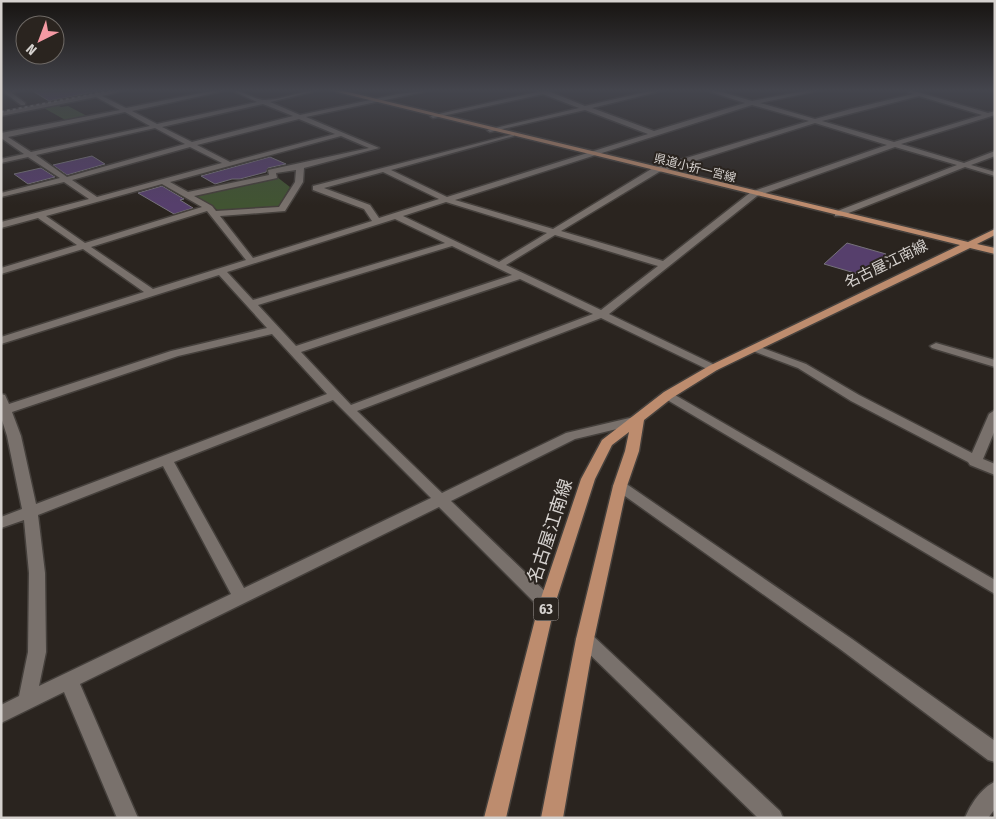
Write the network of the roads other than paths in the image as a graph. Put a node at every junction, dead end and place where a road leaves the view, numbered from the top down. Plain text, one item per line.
1 (39, 128) edge
2 (145, 128) edge
3 (160, 128) edge
4 (255, 128) edge
5 (327, 128) edge
6 (483, 128) edge
7 (498, 128) edge
8 (639, 128) edge
9 (672, 128) edge
10 (795, 128) edge
11 (837, 128) edge
12 (949, 128) edge
13 (490, 130) junction
14 (341, 134) junction
15 (654, 134) junction
16 (512, 135) junction
17 (2, 136) edge
18 (191, 144) junction
19 (894, 145) junction
20 (25, 153) junction
21 (270, 153) junction
22 (995, 153) edge
23 (590, 154) junction
24 (1, 156) edge
25 (1, 161) edge
26 (229, 164) junction
27 (963, 165) junction
28 (300, 167) junction
29 (385, 170) junction
30 (656, 170) junction
31 (995, 174) edge
32 (65, 179) junction
33 (164, 182) junction
34 (299, 182) junction
35 (316, 188) junction
36 (754, 194) junction
37 (1, 195) edge
38 (187, 195) junction
39 (96, 200) junction
40 (447, 200) junction
41 (211, 211) junction
42 (838, 214) junction
43 (39, 215) junction
44 (396, 216) junction
45 (377, 222) junction
46 (1, 225) edge
47 (554, 232) junction
48 (995, 232) edge
49 (454, 243) junction
50 (969, 245) junction
51 (84, 246) junction
52 (995, 251) edge
53 (250, 261) junction
54 (500, 265) junction
55 (665, 265) junction
56 (1, 271) edge
57 (220, 271) junction
58 (522, 275) junction
59 (152, 293) junction
60 (251, 304) junction
61 (603, 314) junction
62 (275, 330) junction
63 (1, 341) edge
64 (936, 346) dead end
65 (756, 348) junction
66 (295, 350) junction
67 (995, 364) edge
68 (713, 368) junction
69 (336, 395) junction
70 (668, 395) junction
71 (3, 406) edge
72 (349, 410) junction
73 (995, 414) edge
74 (638, 420) junction
75 (166, 460) junction
76 (975, 462) junction
77 (995, 470) edge
78 (620, 486) junction
79 (441, 500) junction
80 (30, 512) junction
81 (1, 523) edge
82 (995, 588) edge
83 (241, 598) junction
84 (547, 604) junction
85 (585, 639) junction
86 (69, 681) junction
87 (27, 702) junction
88 (1, 714) edge
89 (995, 753) edge
90 (995, 792) edge
91 (128, 818) edge
92 (495, 818) edge
93 (552, 818) edge
94 (773, 818) edge
95 (975, 818) edge

1 - 17 street
2 - 20 street
3 - 18 street
4 - 18 street
5 - 14 street
6 - 13 main road, 県道小折一宮線
7 - 13 street
8 - 15 street
9 - 15 street
10 - 30 street
11 - 19 street
12 - 19 street
13 - 16 main road, 県道小折一宮線
14 - 21 street
14 - 28 street
15 - 23 street
16 - 23 main road, 県道小折一宮線
16 - 29 street
17 - 20 street
18 - 26 street
18 - 32 street
19 - 27 street
19 - 36 street
20 - 24 street
20 - 25 street
20 - 32 street
21 - 26 street
21 - 28 street
22 - 27 street
23 - 30 main road, 県道小折一宮線
23 - 40 street
26 - 33 street
27 - 31 street
27 - 42 street
28 - 34 street
28 - 38 street
29 - 35 street
29 - 40 street
30 - 36 main road, 県道小折一宮線
30 - 47 street
32 - 37 street
32 - 39 street
33 - 38 street
33 - 39 street
34 - 35 street
34 - 41 street
35 - 45 street
36 - 42 main road, 県道小折一宮線
36 - 55 street
38 - 41 street
39 - 43 street
40 - 44 street
40 - 47 street
41 - 51 street
41 - 53 street
42 - 50 main road, 県道小折一宮線
43 - 46 street
43 - 51 street
44 - 45 street
44 - 49 street
45 - 53 street
47 - 54 street
47 - 55 street
48 - 50 main road, 名古屋江南線 / 63
49 - 54 street
49 - 60 street
50 - 52 main road, 県道小折一宮線
50 - 65 main road, 名古屋江南線 / 63
51 - 56 street
51 - 59 street
53 - 57 street
54 - 58 street
55 - 61 street
57 - 59 street
57 - 60 street
58 - 61 street
58 - 66 street
59 - 63 street
60 - 62 street
61 - 68 street
61 - 72 street
62 - 66 street
62 - 71 street
64 - 67 street
65 - 68 main road, 名古屋江南線 / 63
65 - 76 street
66 - 69 street
68 - 70 main road, 名古屋江南線 / 63
69 - 72 street
69 - 75 street
70 - 74 main road, 名古屋江南線 / 63
70 - 82 street
71 - 80 street
72 - 79 street
73 - 76 street
74 - 78 main road
74 - 79 street
74 - 84 main road, 名古屋江南線 / 63
75 - 80 street
75 - 83 street
76 - 77 street
78 - 85 main road
78 - 89 street
79 - 83 street
79 - 84 street
80 - 81 street
80 - 87 street
83 - 86 street
84 - 92 main road, 名古屋江南線 / 63
85 - 93 main road
85 - 94 street
86 - 87 street
86 - 91 street
87 - 88 street
90 - 95 street

